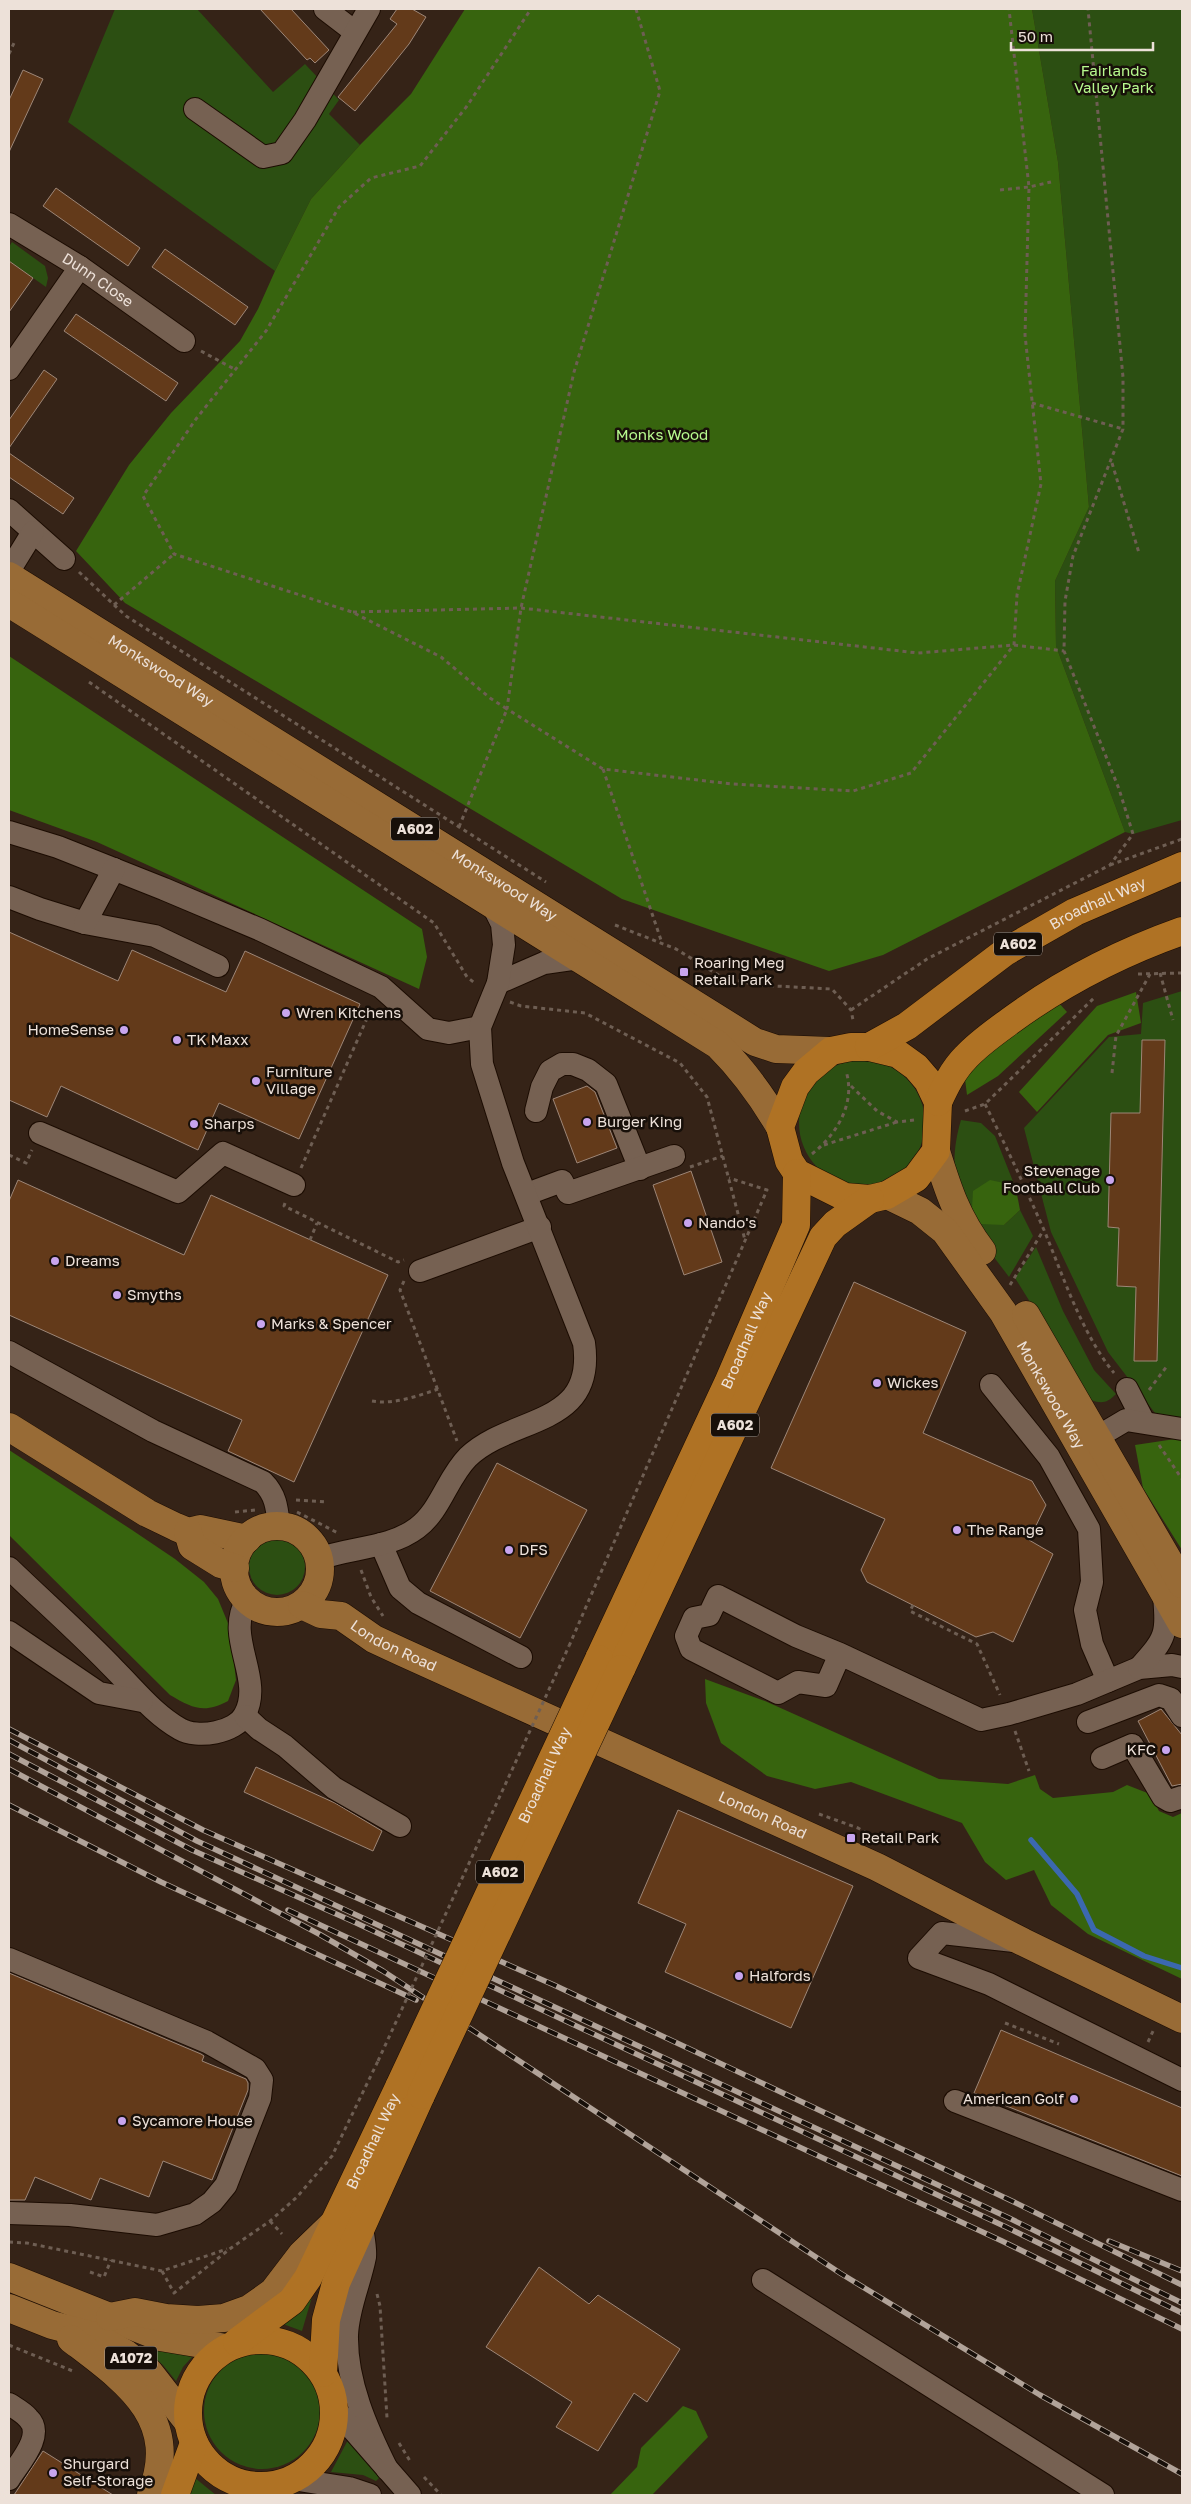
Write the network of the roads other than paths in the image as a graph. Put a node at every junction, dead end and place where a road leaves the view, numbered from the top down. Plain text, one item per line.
1 (325, 9) edge
2 (369, 9) edge
3 (355, 32) junction
4 (195, 108) dead end
5 (11, 230) edge
6 (80, 267) junction
7 (184, 341) road end
8 (9, 369) edge
9 (9, 510) edge
10 (33, 532) junction
11 (64, 558) road end
12 (9, 571) edge
13 (9, 576) edge
14 (9, 603) edge
15 (9, 833) edge
16 (1182, 866) edge
17 (114, 869) junction
18 (9, 896) edge
19 (492, 904) junction
20 (85, 922) junction
21 (1182, 932) edge
22 (579, 958) junction
23 (218, 966) dead end
24 (495, 989) junction
25 (480, 1027) junction
26 (869, 1047) junction
27 (838, 1058) junction
28 (536, 1110) dead end
29 (930, 1111) junction
30 (780, 1127) junction
31 (40, 1133) road end
32 (936, 1152) junction
33 (674, 1156) dead end
34 (804, 1164) junction
35 (640, 1169) junction
36 (294, 1184) road end
37 (527, 1194) junction
38 (879, 1197) junction
39 (540, 1228) junction
40 (407, 1271) road end
41 (9, 1352) edge
42 (991, 1385) dead end
43 (9, 1427) edge
44 (1182, 1429) edge
45 (1098, 1436) junction
46 (279, 1526) junction
47 (188, 1532) junction
48 (247, 1539) junction
49 (381, 1544) junction
50 (320, 1566) junction
51 (9, 1568) edge
52 (235, 1568) junction
53 (1173, 1588) edge
54 (247, 1600) junction
55 (302, 1605) junction
56 (340, 1616) junction
57 (1182, 1624) edge
58 (9, 1632) edge
59 (840, 1654) junction
60 (521, 1658) dead end
61 (610, 1664) junction
62 (1182, 1667) edge
63 (1139, 1668) junction
64 (1108, 1681) junction
65 (142, 1701) junction
66 (245, 1716) junction
67 (1182, 1716) edge
68 (1088, 1722) dead end
69 (1102, 1758) dead end
70 (1182, 1797) edge
71 (400, 1826) dead end
72 (1023, 1942) junction
73 (9, 1959) edge
74 (1182, 2020) edge
75 (1182, 2080) edge
76 (955, 2102) dead end
77 (1182, 2190) edge
78 (9, 2213) edge
79 (350, 2224) junction
80 (9, 2277) edge
81 (763, 2280) dead end
82 (9, 2308) edge
83 (110, 2317) junction
84 (52, 2325) junction
85 (230, 2346) junction
86 (323, 2373) junction
87 (9, 2404) edge
88 (335, 2409) junction
89 (191, 2433) junction
90 (387, 2469) junction
91 (9, 2480) edge
92 (283, 2482) junction
93 (151, 2495) edge
94 (175, 2495) edge
95 (239, 2495) edge
96 (370, 2495) edge
97 (410, 2495) edge
98 (1103, 2495) edge

1 - 3 street
2 - 3 street
3 - 4 street
5 - 6 street, Dunn Close
6 - 7 street, Dunn Close
6 - 8 street
9 - 10 street
10 - 11 street
10 - 12 street
13 - 27 main road, Monkswood Way / A602
14 - 19 main road, Monkswood Way / A602
15 - 17 street
16 - 26 highway, Broadhall Way / A602
17 - 20 street
17 - 25 street
18 - 20 street
19 - 22 main road, Monkswood Way / A602
19 - 24 street
20 - 23 street
21 - 29 highway
22 - 24 street
22 - 30 main road, Monkswood Way / A602
24 - 25 street
25 - 37 street
26 - 27 highway
26 - 29 highway
27 - 30 highway
28 - 35 street
29 - 32 highway
30 - 34 highway
31 - 36 street
32 - 38 highway, Broadhall Way
32 - 45 main road, Monkswood Way
33 - 35 street
34 - 38 highway
34 - 61 highway, Broadhall Way / A602
35 - 37 street
37 - 39 street
38 - 53 main road, Monkswood Way
38 - 61 highway, Broadhall Way / A602
39 - 40 street
39 - 49 street
41 - 46 street
42 - 64 street
43 - 47 main road
44 - 45 street
45 - 53 main road, Monkswood Way
46 - 48 main road
46 - 50 main road
47 - 48 main road
47 - 52 main road
48 - 52 main road
49 - 50 street
49 - 60 street
50 - 55 main road
50 - 56 main road, London Road
51 - 65 street
52 - 54 main road
53 - 57 main road, Monkswood Way
53 - 63 street
54 - 55 main road
54 - 66 street
55 - 56 main road, London Road
56 - 72 main road, London Road
58 - 65 street
59 - 59 street
59 - 64 street
61 - 79 highway, Broadhall Way / A602, bridge
62 - 63 street
63 - 64 street
65 - 66 street
66 - 71 street
67 - 68 street
69 - 70 street
72 - 74 main road, London Road
72 - 75 street
73 - 78 street
76 - 77 street
79 - 83 main road
79 - 85 highway, Broadhall Way / A602
79 - 86 highway, Broadhall Way / A602
79 - 90 street
80 - 83 main road, A1072
81 - 98 street
82 - 84 main road, A1072
83 - 85 main road, A1072
84 - 89 main road, A1072
84 - 93 main road
85 - 86 highway
85 - 89 highway
86 - 88 highway
87 - 91 street
88 - 90 street
88 - 92 highway
89 - 92 highway
89 - 94 highway
90 - 97 street
92 - 95 highway
92 - 96 street

